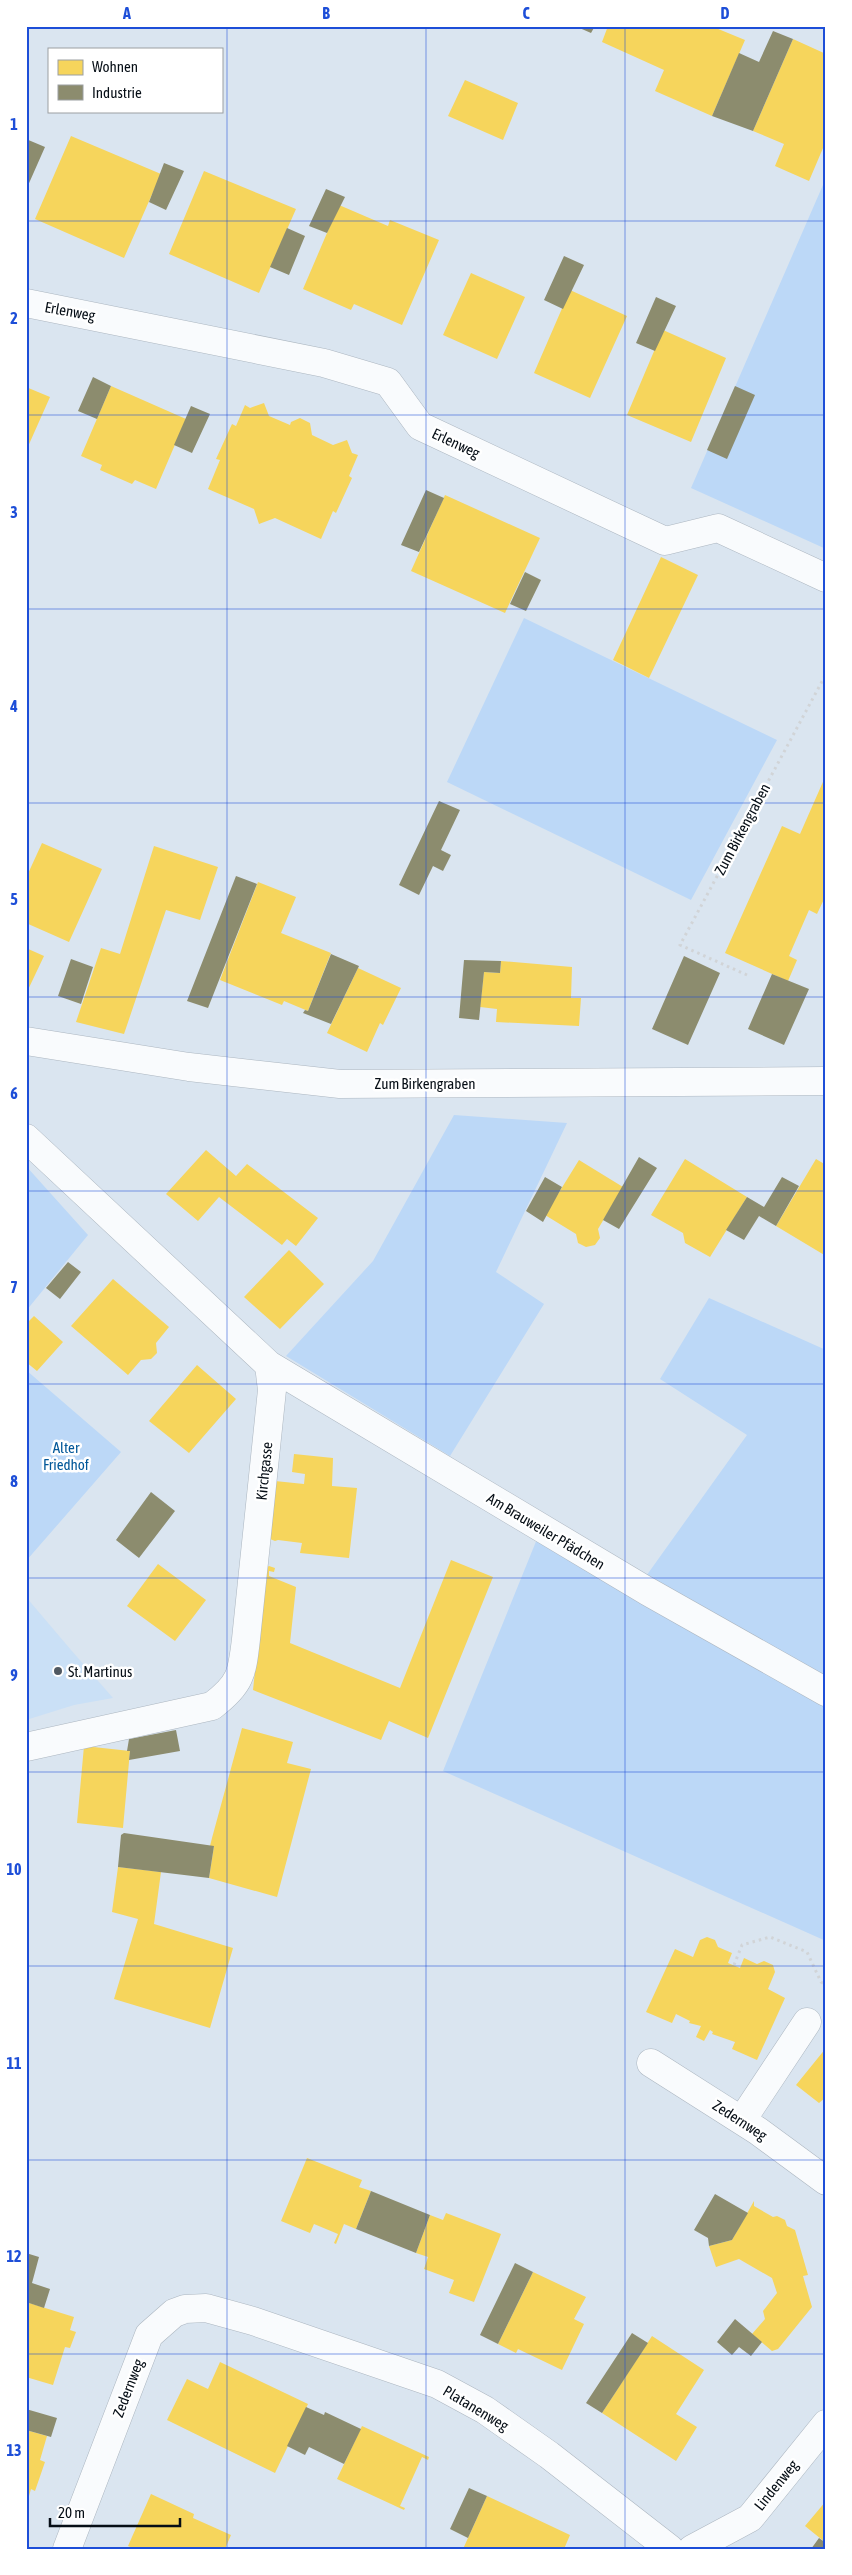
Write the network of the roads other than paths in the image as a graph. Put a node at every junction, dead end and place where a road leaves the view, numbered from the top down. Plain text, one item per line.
1 (26, 303) edge
2 (826, 578) edge
3 (26, 1041) edge
4 (826, 1081) edge
5 (26, 1138) edge
6 (269, 1365) junction
7 (826, 1692) edge
8 (26, 1747) edge
9 (807, 2022) dead end
10 (651, 2063) dead end
11 (742, 2120) junction
12 (826, 2180) edge
13 (253, 2321) joint
14 (826, 2424) edge
15 (67, 2549) edge
16 (670, 2549) edge
17 (692, 2549) edge

1 - 2 street, Erlenweg
3 - 4 street, Zum Birkengraben
5 - 6 street
6 - 7 street, Am Brauweiler Pfädchen
6 - 8 street, Kirchgasse
9 - 11 street
10 - 11 street, Zedernweg
11 - 12 street, Zedernweg
13 - 15 street, Zedernweg
13 - 16 street, Platanenweg
14 - 17 street, Lindenweg

